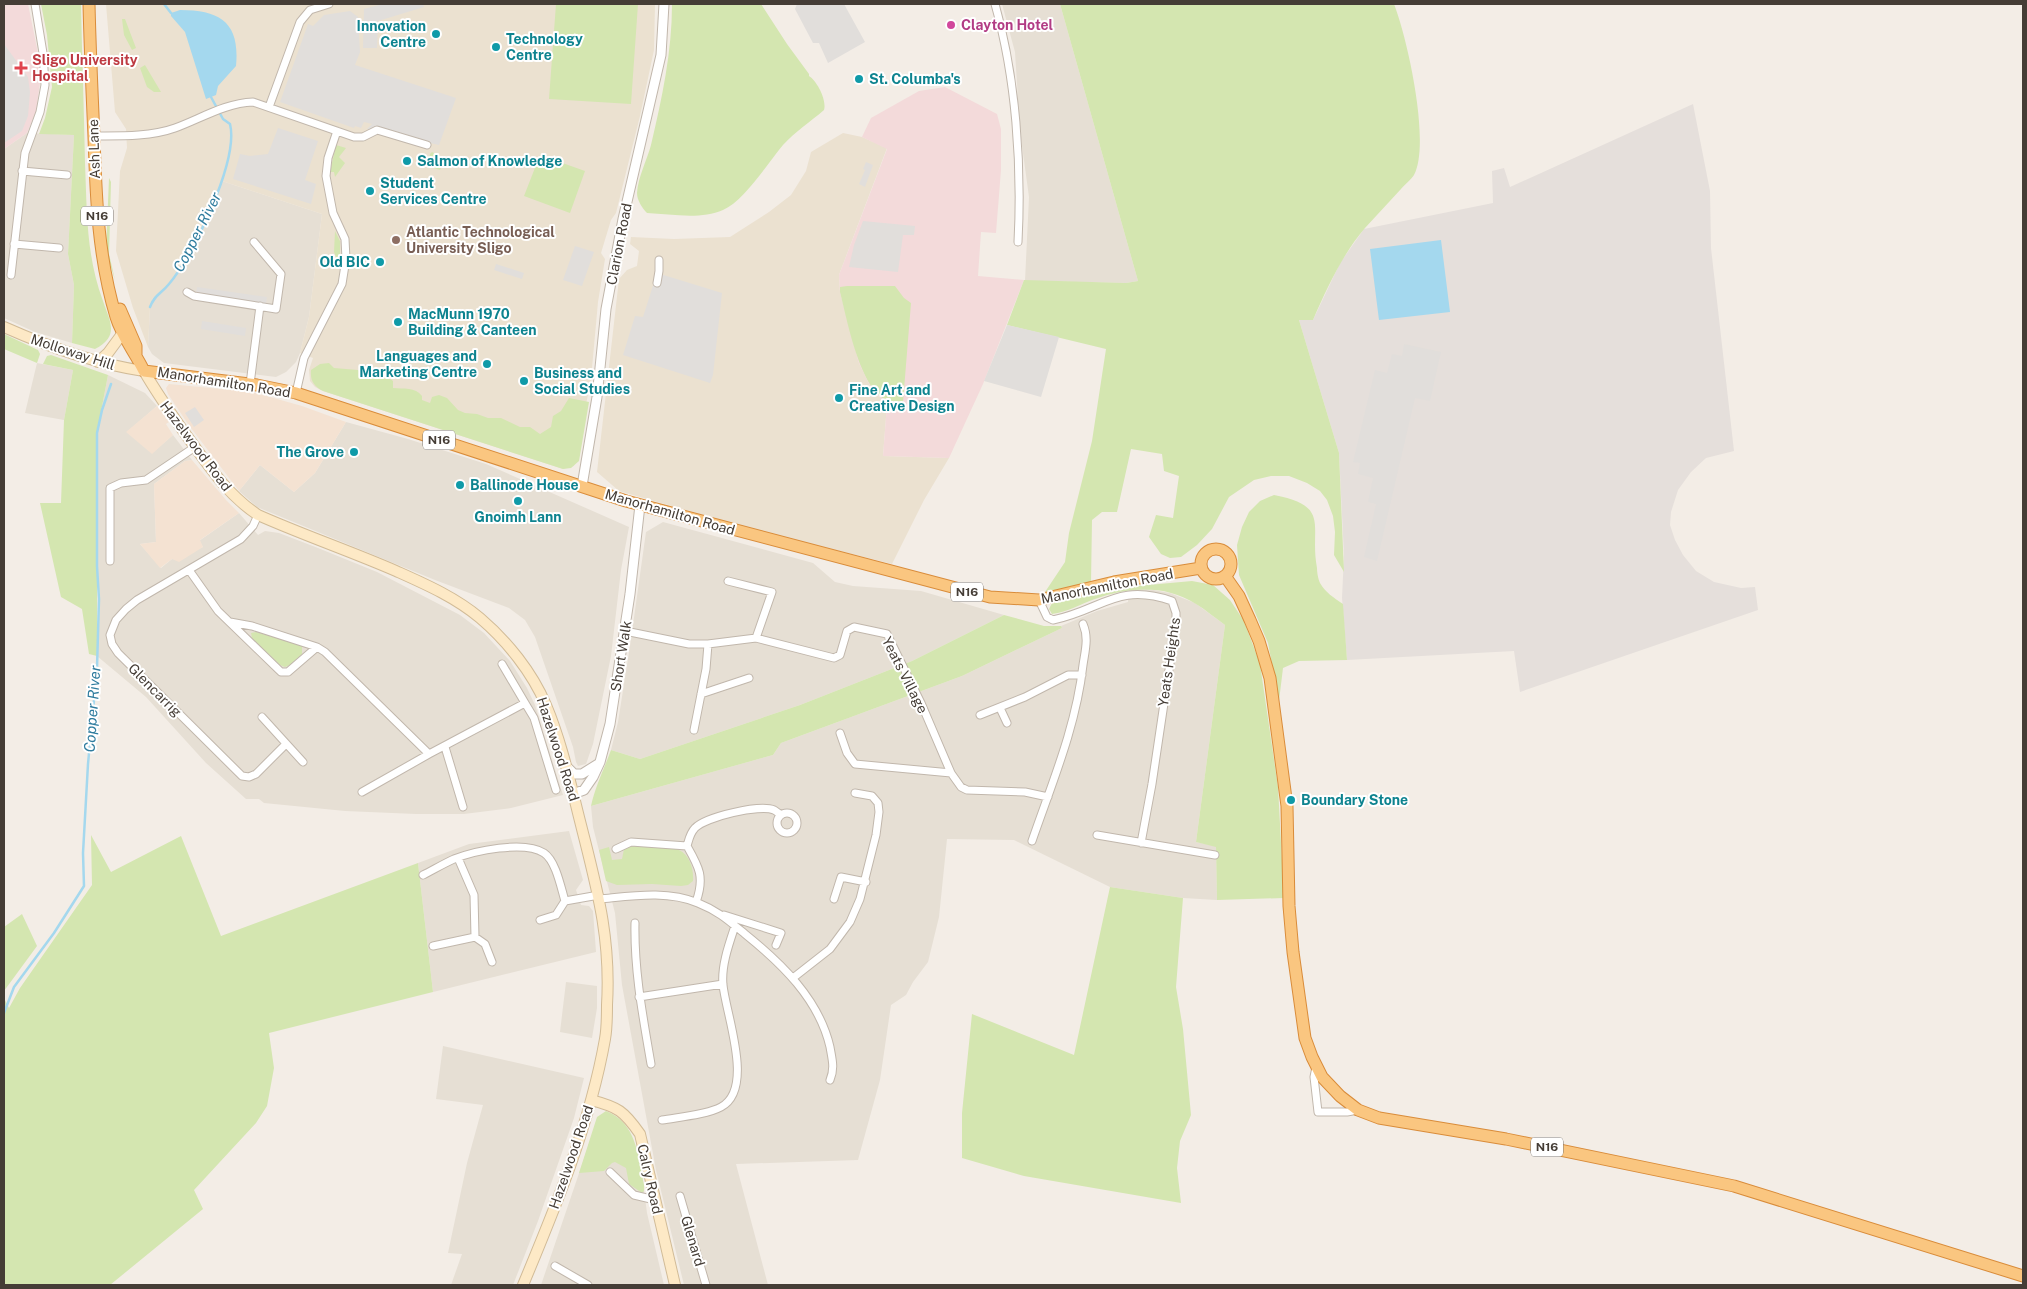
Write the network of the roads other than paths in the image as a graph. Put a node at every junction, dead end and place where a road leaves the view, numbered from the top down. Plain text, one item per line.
1 (35, 4) edge
2 (89, 4) edge
3 (329, 4) edge
4 (664, 4) edge
5 (995, 4) edge
6 (269, 107) junction
7 (337, 131) junction
8 (94, 136) junction
9 (427, 145) dead end
10 (22, 171) junction
11 (68, 175) dead end
12 (254, 242) dead end
13 (1018, 242) dead end
14 (14, 244) junction
15 (59, 248) dead end
16 (659, 260) dead end
17 (12, 276) dead end
18 (656, 283) dead end
19 (187, 292) dead end
20 (111, 294) junction
21 (260, 306) junction
22 (4, 327) edge
23 (122, 334) junction
24 (136, 354) junction
25 (98, 362) junction
26 (144, 370) junction
27 (250, 384) junction
28 (296, 394) junction
29 (195, 447) junction
30 (582, 486) junction
31 (640, 505) junction
32 (258, 515) junction
33 (110, 561) dead end
34 (1201, 568) junction
35 (189, 570) junction
36 (1226, 576) junction
37 (728, 581) dead end
38 (1039, 600) junction
39 (230, 622) junction
40 (1083, 624) dead end
41 (625, 631) junction
42 (756, 638) junction
43 (708, 644) junction
44 (317, 647) junction
45 (502, 664) dead end
46 (1082, 675) junction
47 (750, 678) dead end
48 (702, 694) junction
49 (525, 703) junction
50 (1000, 708) junction
51 (980, 715) dead end
52 (262, 718) dead end
53 (1007, 723) dead end
54 (694, 730) dead end
55 (840, 732) dead end
56 (286, 744) junction
57 (445, 747) junction
58 (429, 754) junction
59 (303, 762) dead end
60 (600, 762) junction
61 (565, 765) junction
62 (951, 773) junction
63 (556, 790) dead end
64 (362, 792) dead end
65 (855, 793) dead end
66 (573, 794) junction
67 (1048, 797) junction
68 (463, 807) dead end
69 (780, 814) dead end
70 (1097, 835) dead end
71 (1032, 842) dead end
72 (1141, 843) junction
73 (687, 846) junction
74 (616, 849) dead end
75 (1215, 855) dead end
76 (458, 858) junction
77 (423, 875) dead end
78 (866, 882) junction
79 (599, 897) junction
80 (834, 899) dead end
81 (565, 901) junction
82 (696, 902) junction
83 (723, 914) junction
84 (540, 920) dead end
85 (635, 923) dead end
86 (735, 926) junction
87 (475, 937) junction
88 (776, 945) dead end
89 (433, 946) dead end
90 (492, 962) dead end
91 (793, 978) junction
92 (723, 984) junction
93 (639, 998) junction
94 (651, 1064) dead end
95 (1316, 1067) junction
96 (830, 1080) dead end
97 (591, 1100) junction
98 (1358, 1110) junction
99 (662, 1120) dead end
100 (610, 1172) dead end
101 (680, 1196) dead end
102 (655, 1200) junction
103 (555, 1266) dead end
104 (2023, 1276) edge
105 (523, 1285) edge
106 (588, 1285) edge
107 (675, 1285) edge
108 (706, 1285) edge

1 - 10 street
2 - 8 highway, Ash Lane / N16
3 - 6 street
4 - 30 street, Clarion Road
5 - 13 street
6 - 7 street
6 - 8 street
7 - 9 street
7 - 28 street
8 - 20 highway, Ash Lane / N16
10 - 11 street
10 - 14 street
12 - 21 street
14 - 15 street
14 - 17 street
16 - 18 street
19 - 21 street
20 - 23 highway, Ash Lane / N16
20 - 24 highway, Ash Lane / N16
21 - 27 street
22 - 25 main road, Molloway Hill
23 - 24 highway, Ash Lane / N16
23 - 25 main road
24 - 26 highway, Ash Lane / N16
25 - 26 main road, Molloway Hill
26 - 27 highway, Manorhamilton Road / N16
26 - 29 main road, Hazelwood Road
27 - 28 highway, Manorhamilton Road / N16
28 - 30 highway, Manorhamilton Road / N16
29 - 32 main road, Hazelwood Road
29 - 33 street
30 - 31 highway, Manorhamilton Road / N16
31 - 38 highway, Manorhamilton Road / N16
31 - 41 street, Short Walk
32 - 35 street, Glencarrig
32 - 61 main road, Hazelwood Road
34 - 36 highway
34 - 36 highway
34 - 38 highway, Manorhamilton Road / N16
35 - 39 street
35 - 56 street, Glencarrig
36 - 95 highway, N16
37 - 42 street
38 - 72 street, Yeats Heights
39 - 44 street
39 - 44 street
40 - 46 street
41 - 43 street, Yeats Village
41 - 60 street, Short Walk
42 - 43 street, Yeats Village
42 - 62 street, Yeats Village
43 - 48 street
44 - 58 street
45 - 49 street
46 - 50 street
46 - 67 street
47 - 48 street
48 - 54 street
49 - 57 street
49 - 63 street
50 - 51 street
50 - 53 street
52 - 56 street
55 - 62 street
56 - 59 street
57 - 58 street
57 - 68 street
58 - 64 street
60 - 61 street
60 - 66 street, Short Walk
61 - 66 main road, Hazelwood Road
62 - 67 street, Yeats Village
65 - 78 street
66 - 79 main road, Hazelwood Road
67 - 71 street
69 - 73 street
70 - 72 street
72 - 75 street
73 - 74 street
73 - 82 street
76 - 77 street
76 - 81 street
76 - 87 street
78 - 80 street
78 - 91 street
79 - 81 street
79 - 82 street
79 - 97 main road, Hazelwood Road
81 - 84 street
82 - 83 street
83 - 86 street
83 - 88 street
85 - 93 street
86 - 91 street
86 - 92 street
87 - 89 street
87 - 90 street
91 - 96 street
92 - 93 street
92 - 99 street
93 - 94 street
95 - 98 highway, N16
95 - 98 street
97 - 102 main road, Calry Road
97 - 105 main road, Hazelwood Road
98 - 104 highway, N16
100 - 102 street
101 - 108 street, Glenard
102 - 107 main road, Calry Road
103 - 106 street

